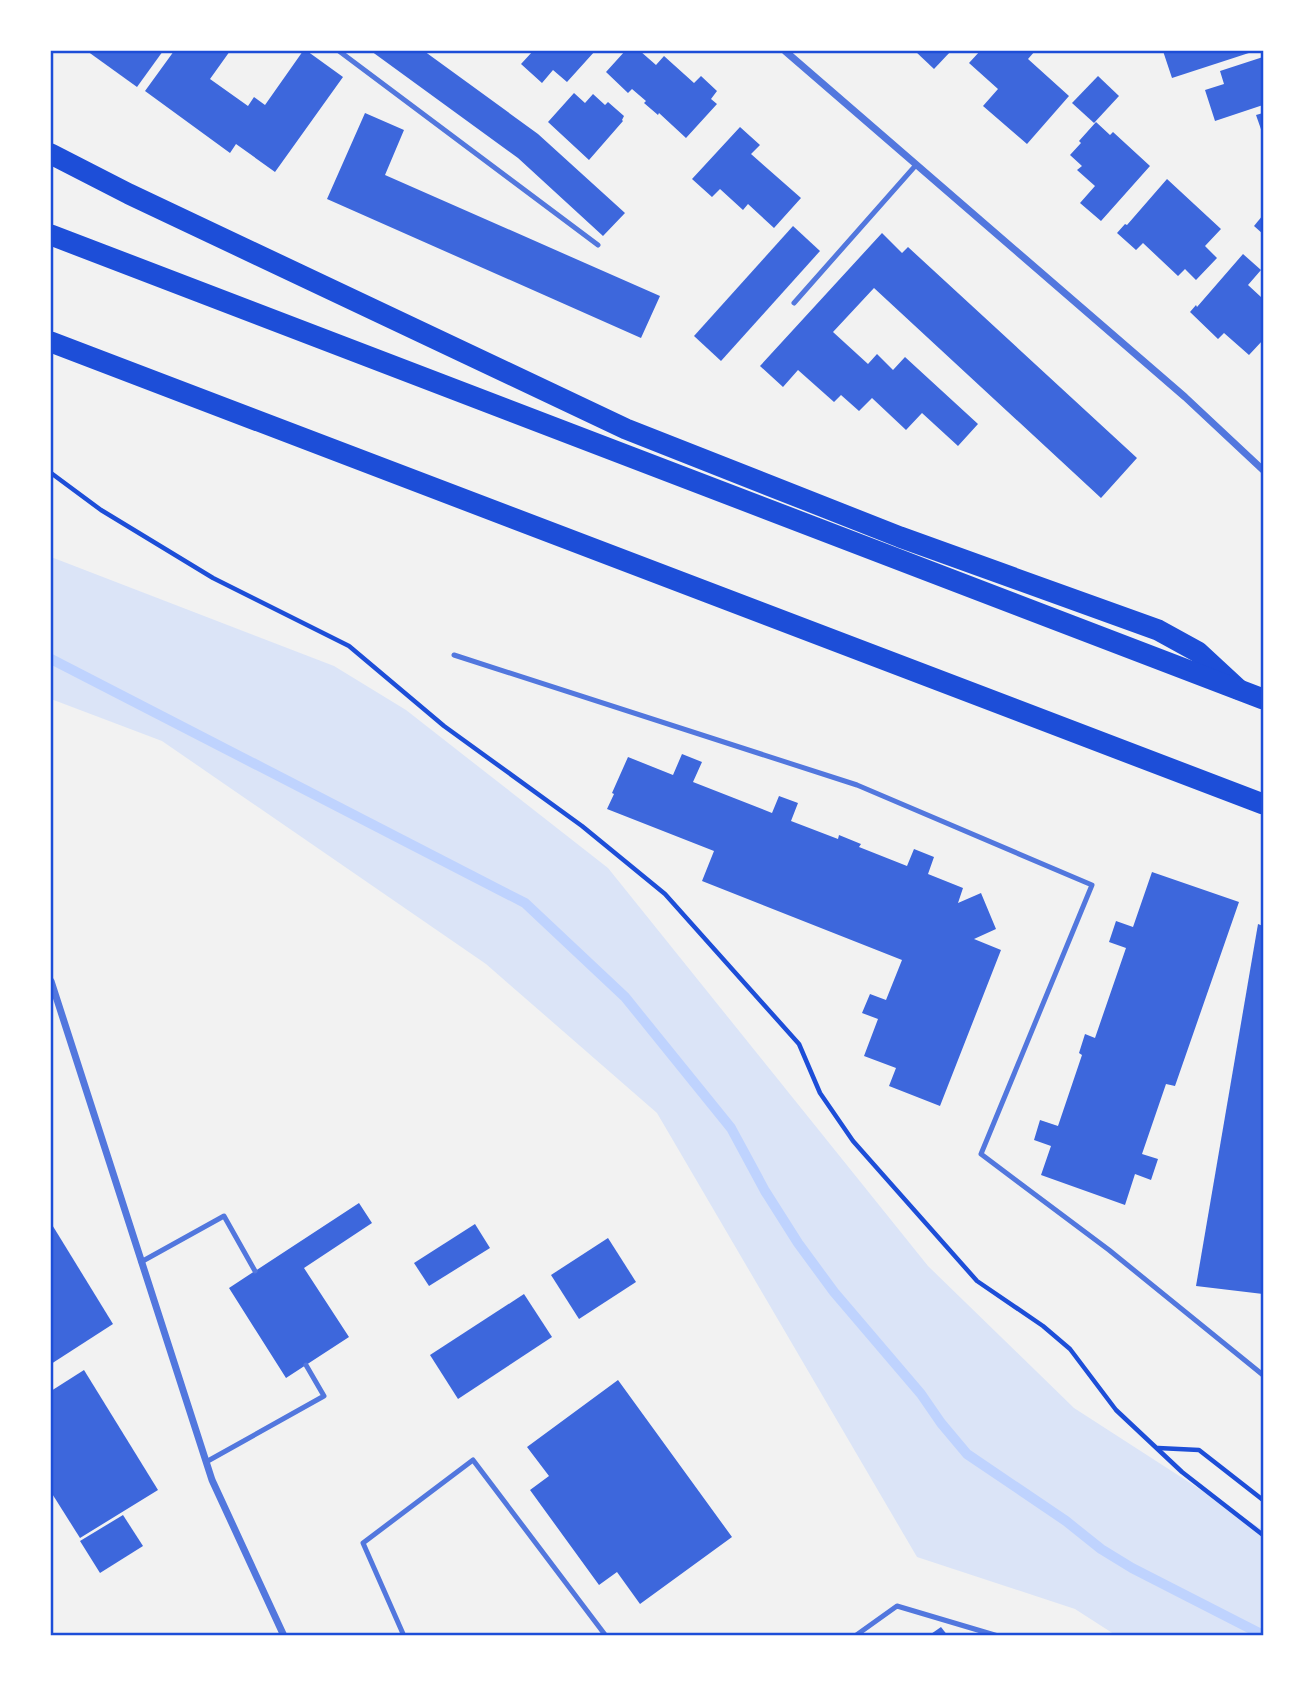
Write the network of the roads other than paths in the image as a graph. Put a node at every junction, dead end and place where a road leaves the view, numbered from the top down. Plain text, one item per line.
1 (338, 51) edge
2 (785, 51) edge
3 (51, 153) edge
4 (916, 165) junction
5 (51, 235) edge
6 (598, 245) dead end
7 (794, 303) dead end
8 (51, 342) edge
9 (1263, 470) edge
10 (454, 655) dead end
11 (1254, 693) edge
12 (1263, 804) edge
13 (51, 981) edge
14 (141, 1262) junction
15 (255, 1271) dead end
16 (306, 1365) dead end
17 (1263, 1376) edge
18 (206, 1462) junction
19 (284, 1636) edge
20 (404, 1636) edge
21 (606, 1636) edge
22 (855, 1636) edge
23 (998, 1636) edge

1 - 6 lane
2 - 4 street
3 - 11 highway
4 - 7 lane
4 - 9 street
5 - 11 highway
8 - 12 highway
10 - 17 lane
13 - 14 street
14 - 15 lane
14 - 18 street
16 - 18 lane
18 - 19 street
20 - 21 lane
22 - 23 lane

